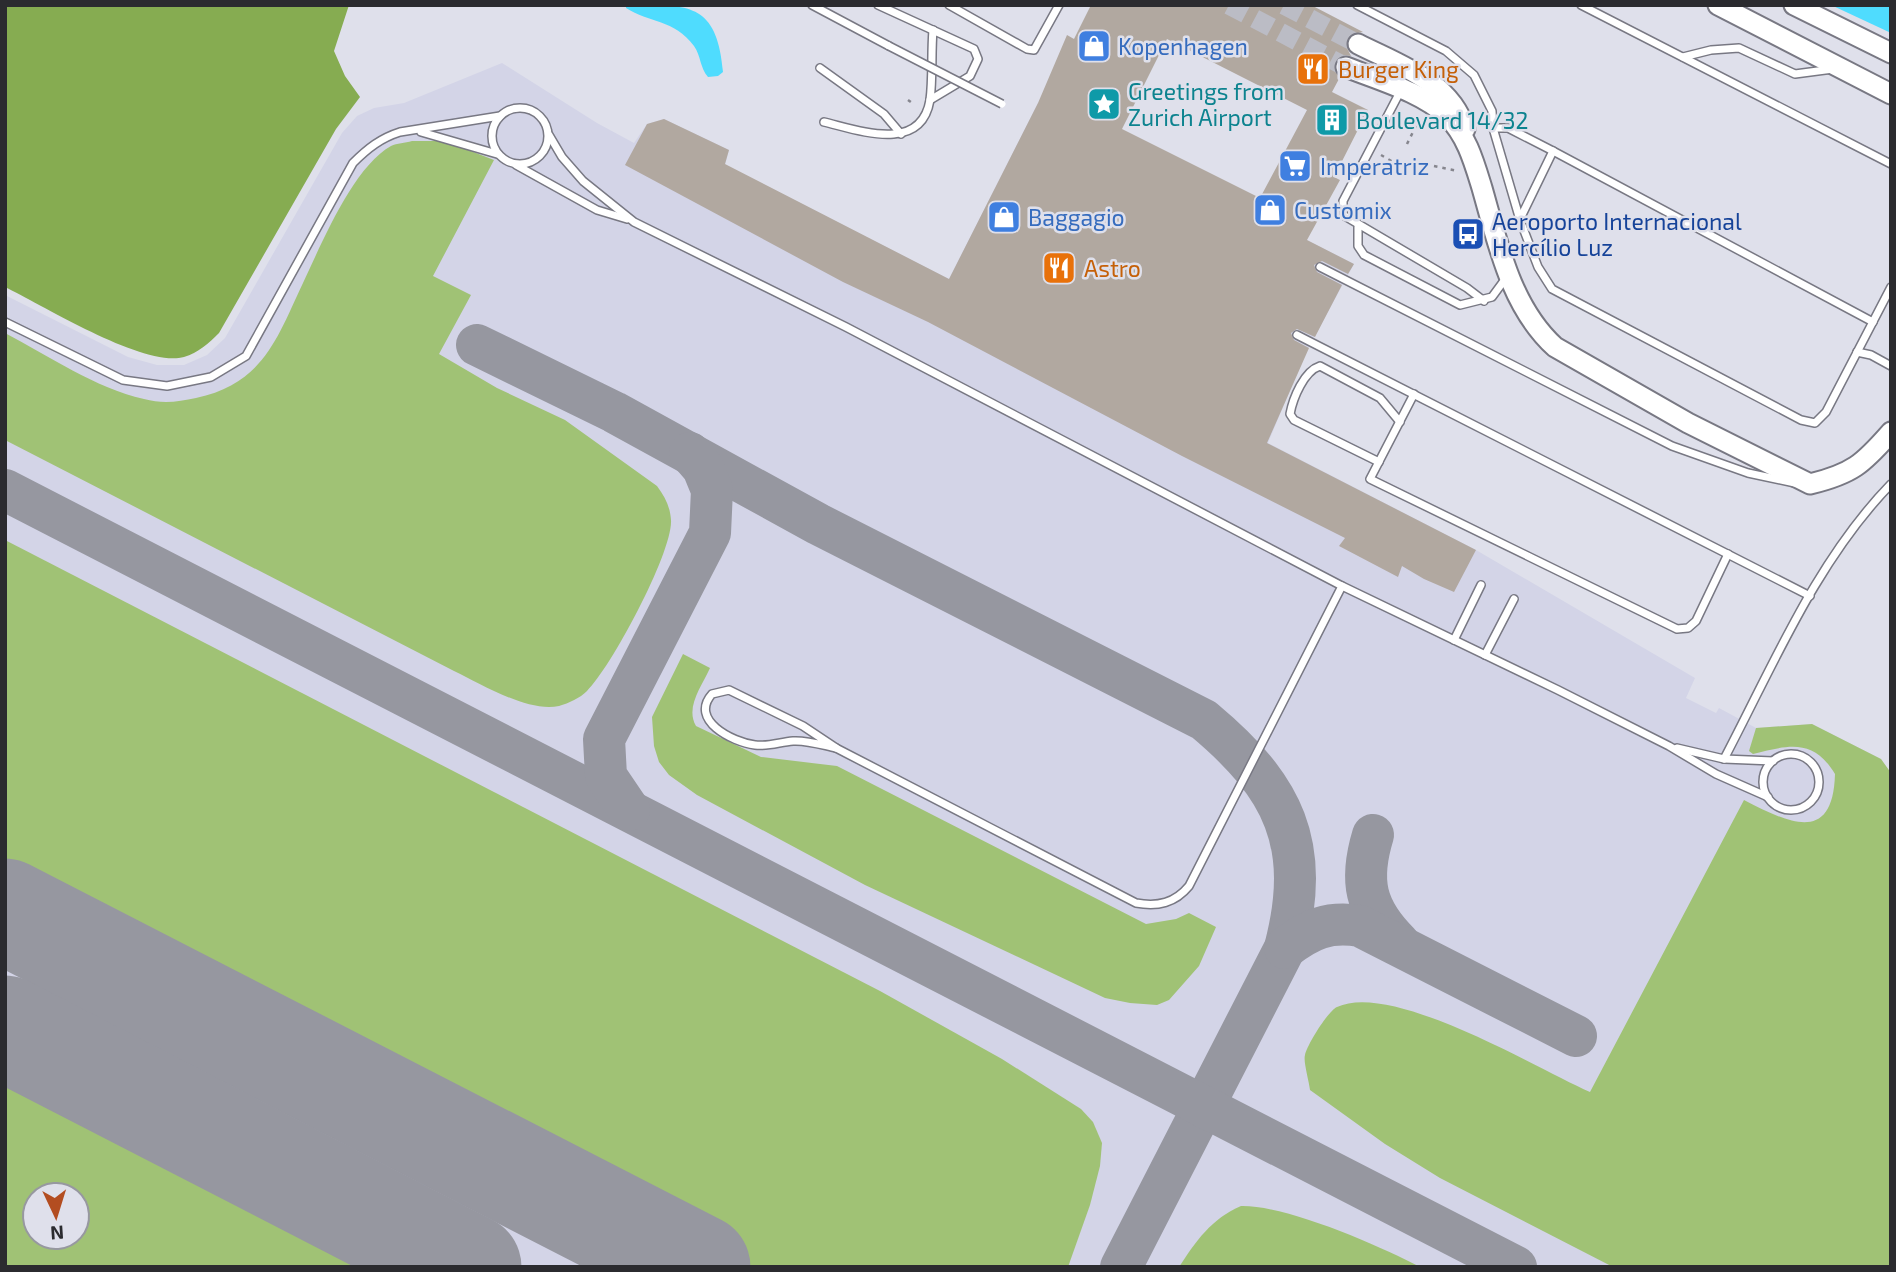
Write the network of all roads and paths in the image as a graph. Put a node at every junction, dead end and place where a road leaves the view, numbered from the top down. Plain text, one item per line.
1 (812, 5) edge
2 (878, 5) edge
3 (949, 5) edge
4 (1059, 5) edge
5 (1357, 5) edge
6 (1581, 5) edge
7 (1718, 5) edge
8 (1794, 5) edge
9 (933, 30) junction
10 (1358, 44) tunnel mouth
11 (1891, 53) edge
12 (1683, 57) junction
13 (1346, 67) tunnel mouth
14 (820, 68) dead end
15 (1842, 68) junction
16 (1401, 90) junction
17 (1891, 94) edge
18 (908, 100) dead end
19 (930, 100) junction
20 (912, 103) dead end
21 (1002, 104) dead end
22 (1427, 104) junction
23 (500, 116) junction
24 (824, 122) dead end
25 (1493, 128) junction
26 (417, 131) junction
27 (901, 134) junction
28 (549, 135) junction
29 (1407, 144) dead end
30 (1467, 144) junction
31 (1371, 149) junction
32 (1553, 150) junction
33 (499, 155) junction
34 (1393, 162) dead end
35 (512, 163) junction
36 (1891, 164) edge
37 (1520, 220) junction
38 (634, 222) junction
39 (1358, 227) junction
40 (1320, 267) dead end
41 (1508, 274) junction
42 (1891, 287) edge
43 (1484, 301) junction
44 (5, 322) edge
45 (1873, 322) junction
46 (1297, 335) dead end
47 (1857, 352) junction
48 (1891, 366) edge
49 (1414, 394) junction
50 (1399, 422) junction
51 (1891, 432) edge
52 (1379, 462) junction
53 (1810, 484) junction
54 (1891, 484) edge
55 (1728, 554) junction
56 (1480, 585) dead end
57 (1342, 586) junction
58 (1810, 596) junction
59 (1514, 600) dead end
60 (1454, 640) junction
61 (1485, 655) junction
62 (1670, 746) junction
63 (836, 748) junction
64 (1724, 760) junction
65 (1773, 761) junction
66 (1768, 797) junction

1 - 21 lane, bridge
2 - 9 lane
3 - 4 lane
5 - 25 lane
6 - 12 lane
7 - 15 main road
8 - 11 main road
9 - 19 lane
9 - 19 lane
10 - 30 main road
12 - 15 lane
12 - 36 lane
13 - 16 main road
14 - 27 lane
15 - 17 main road
16 - 22 main road
16 - 31 lane
18 - 20 path
19 - 27 lane
22 - 29 path
22 - 30 main road
23 - 26 lane
23 - 28 lane
23 - 33 lane
24 - 27 lane
25 - 32 lane
25 - 37 lane
26 - 33 lane
26 - 44 lane
28 - 35 lane
28 - 38 lane
30 - 41 main road
31 - 34 path
31 - 39 lane
32 - 37 lane
32 - 45 lane
33 - 35 lane
35 - 38 lane
37 - 47 lane
38 - 57 lane
39 - 43 lane
39 - 43 lane
40 - 53 lane
41 - 43 lane
41 - 53 main road
42 - 45 lane
45 - 47 lane
46 - 49 lane
47 - 48 lane
49 - 50 lane
49 - 55 lane
50 - 52 lane
50 - 52 lane
51 - 53 main road
52 - 55 lane
54 - 58 lane
55 - 58 lane
56 - 60 lane
57 - 60 lane
57 - 63 lane
58 - 64 lane
59 - 61 lane
60 - 61 lane
61 - 62 lane
62 - 64 lane
62 - 66 lane
63 - 63 lane
64 - 65 lane
65 - 66 lane
65 - 66 lane

